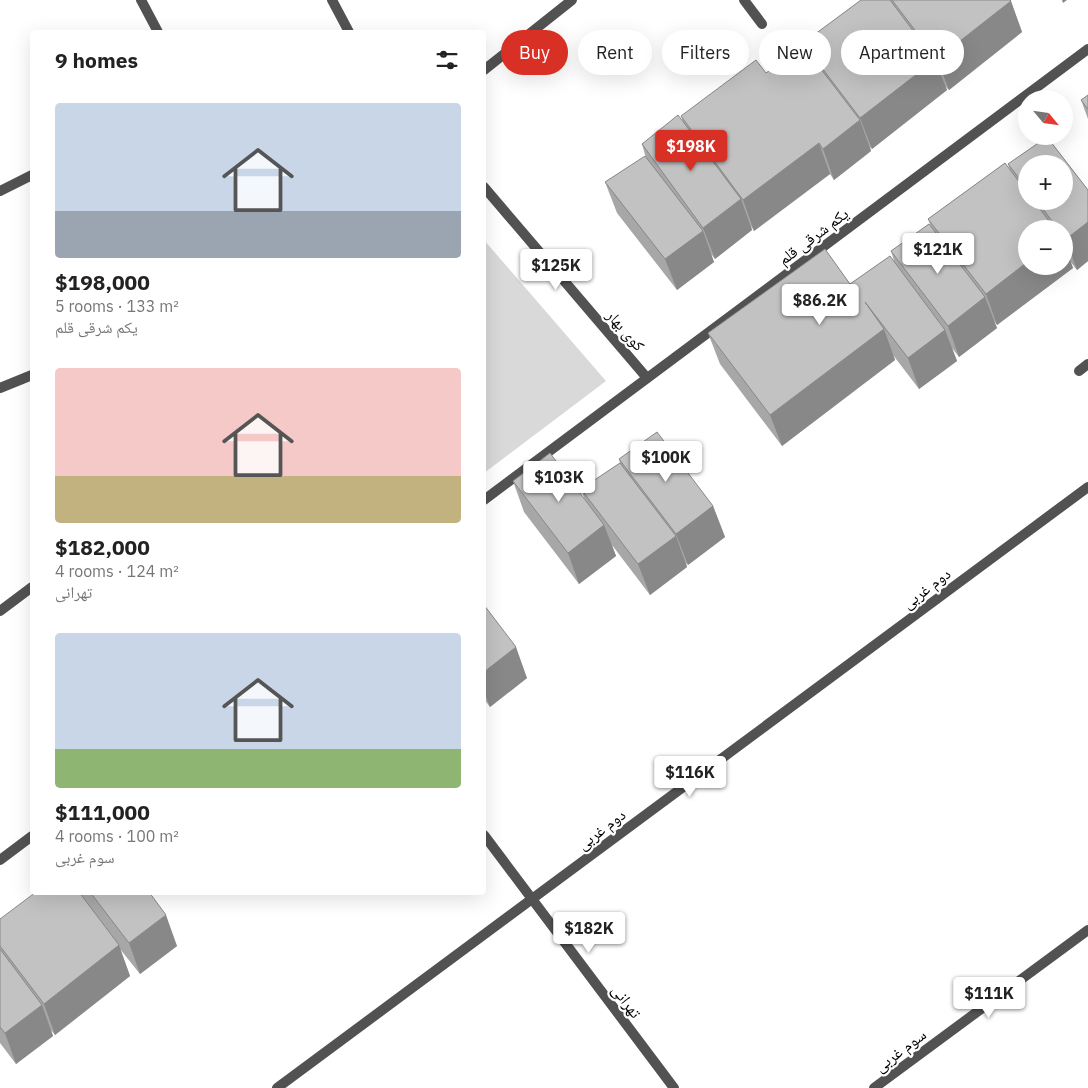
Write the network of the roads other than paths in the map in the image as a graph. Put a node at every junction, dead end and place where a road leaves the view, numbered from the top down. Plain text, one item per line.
1 (141, 0) edge
2 (332, 0) edge
3 (572, 0) edge
4 (744, 0) edge
5 (762, 24) dead end
6 (157, 30) edge
7 (344, 30) edge
8 (1088, 49) edge
9 (486, 68) edge
10 (30, 176) edge
11 (486, 190) edge
12 (0, 191) edge
13 (1088, 364) edge
14 (1078, 371) dead end
15 (30, 376) edge
16 (647, 378) junction
17 (0, 388) edge
18 (1088, 487) edge
19 (486, 499) edge
20 (30, 588) edge
21 (0, 611) edge
22 (30, 838) edge
23 (486, 838) edge
24 (0, 860) edge
25 (532, 899) junction
26 (1088, 930) edge
27 (276, 1088) edge
28 (674, 1088) edge
29 (874, 1088) edge

1 - 6 street
2 - 7 street
3 - 9 street
4 - 5 street
8 - 16 street, یکم شرقی قلم
10 - 12 street
11 - 16 street, کوی بهار
13 - 14 street
15 - 17 street
16 - 19 street, یکم شرقی قلم
18 - 25 street, دوم غربی
20 - 21 street
22 - 24 street
23 - 25 street, تهرانی
25 - 27 street, دوم غربی
25 - 28 street, تهرانی
26 - 29 street, سوم غربی

